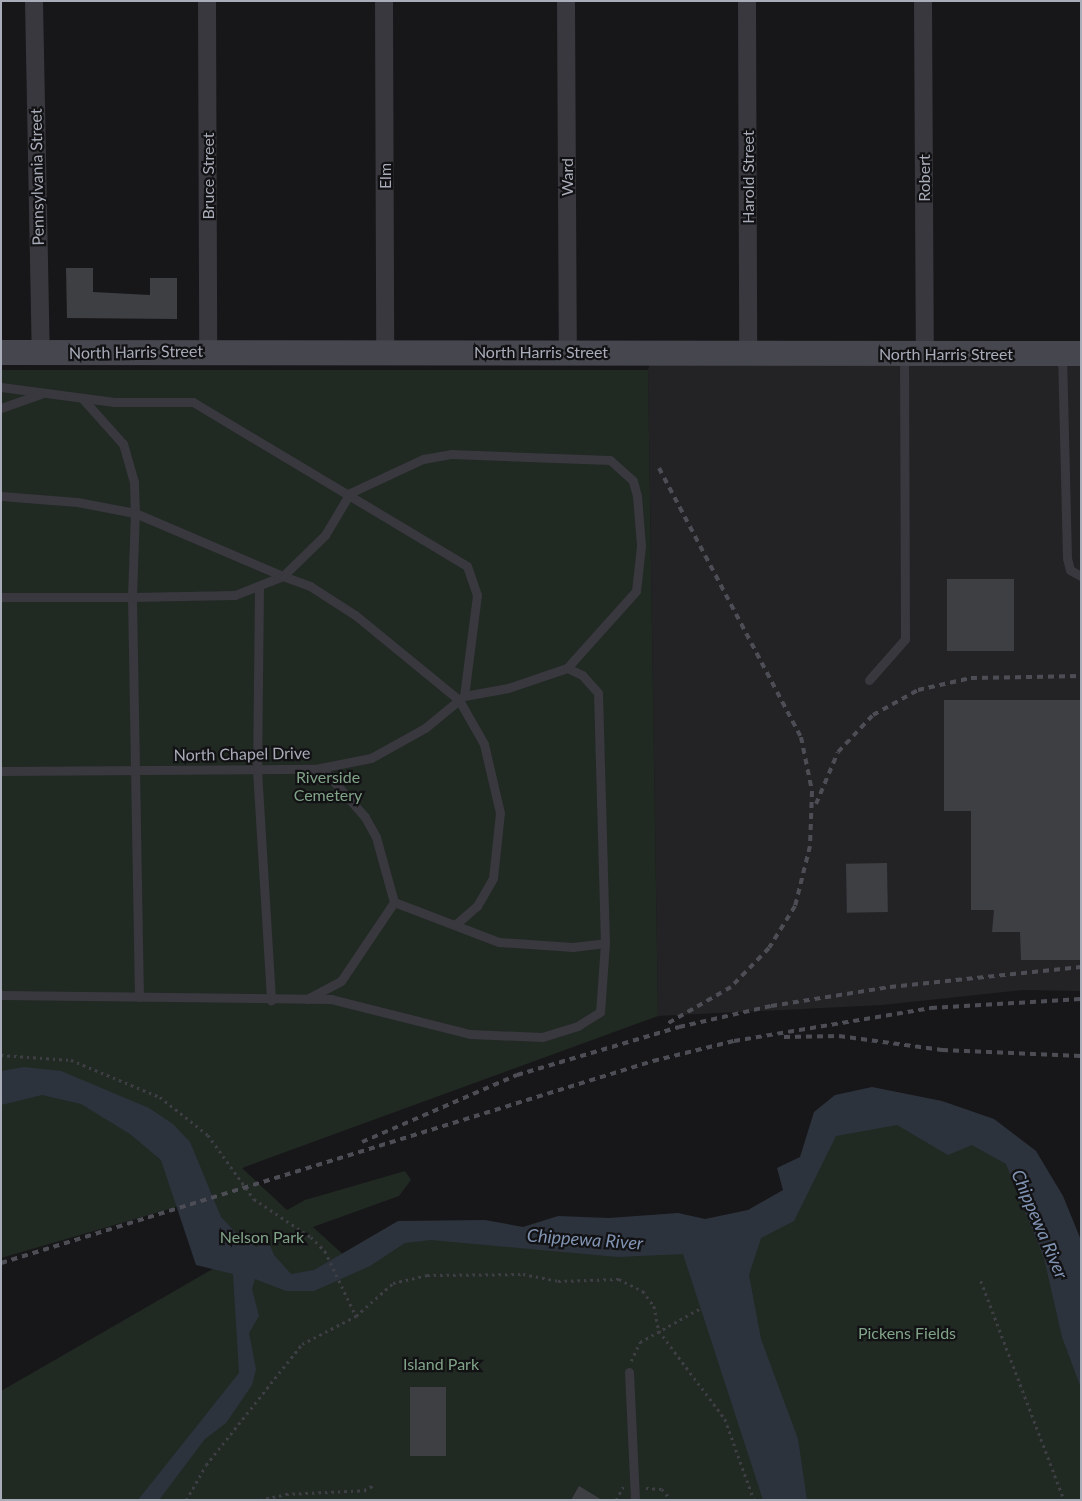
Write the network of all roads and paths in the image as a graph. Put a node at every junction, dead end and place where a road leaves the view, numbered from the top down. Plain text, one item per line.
1 (34, 1) edge
2 (207, 1) edge
3 (384, 1) edge
4 (566, 1) edge
5 (747, 1) edge
6 (923, 1) edge
7 (208, 350) junction
8 (385, 350) junction
9 (1, 352) edge
10 (568, 352) junction
11 (748, 352) junction
12 (1071, 353) edge
13 (40, 354) junction
14 (914, 355) junction
15 (1, 387) edge
16 (43, 393) junction
17 (82, 398) junction
18 (1, 408) edge
19 (350, 493) junction
20 (1, 496) edge
21 (135, 513) junction
22 (283, 576) junction
23 (1081, 576) edge
24 (259, 588) junction
25 (1, 597) edge
26 (132, 597) junction
27 (568, 668) junction
28 (869, 680) dead end
29 (461, 698) junction
30 (322, 768) junction
31 (133, 770) junction
32 (257, 770) junction
33 (1, 771) edge
34 (394, 902) junction
35 (455, 925) junction
36 (605, 943) junction
37 (1, 995) edge
38 (139, 997) junction
39 (305, 1000) junction
40 (271, 1001) junction
41 (1, 1055) edge
42 (981, 1280) dead end
43 (699, 1308) dead end
44 (356, 1316) junction
45 (659, 1331) junction
46 (629, 1372) joint
47 (364, 1490) junction
48 (369, 1490) dead end
49 (373, 1490) dead end
50 (186, 1500) edge
51 (260, 1500) edge
52 (635, 1500) edge
53 (754, 1500) edge
54 (1064, 1500) edge

1 - 13 street, Pennsylvania Street
2 - 7 street, Bruce Street
3 - 8 street, Elm
4 - 10 street, Ward
5 - 11 street, Harold Street
6 - 14 street, Robert
7 - 8 street, North Harris Street
7 - 13 street, North Harris Street
8 - 10 street, North Harris Street
9 - 13 street, North Harris Street
10 - 11 street, North Harris Street
11 - 14 street, North Harris Street
12 - 14 street, North Harris Street
12 - 23 lane
14 - 28 lane
15 - 16 lane
16 - 17 lane
16 - 18 lane
17 - 19 lane
17 - 21 lane
19 - 22 lane
19 - 27 lane
19 - 29 lane
20 - 21 lane
21 - 22 lane
21 - 26 lane
22 - 24 lane
22 - 29 lane
24 - 26 lane
24 - 32 lane
25 - 26 lane
26 - 31 lane
27 - 29 lane
27 - 36 lane
29 - 30 lane, North Chapel Drive
29 - 35 lane
30 - 32 lane, North Chapel Drive
30 - 34 lane
31 - 32 lane, North Chapel Drive
31 - 33 lane, North Chapel Drive
31 - 38 lane
32 - 40 lane
34 - 35 lane
34 - 39 lane
35 - 36 lane
36 - 39 lane
37 - 38 lane
38 - 40 lane
39 - 40 lane
41 - 44 path
42 - 54 path
43 - 45 path
44 - 45 path
44 - 50 path
45 - 46 path
45 - 53 path
46 - 52 lane
47 - 48 path
47 - 49 path
47 - 51 path

